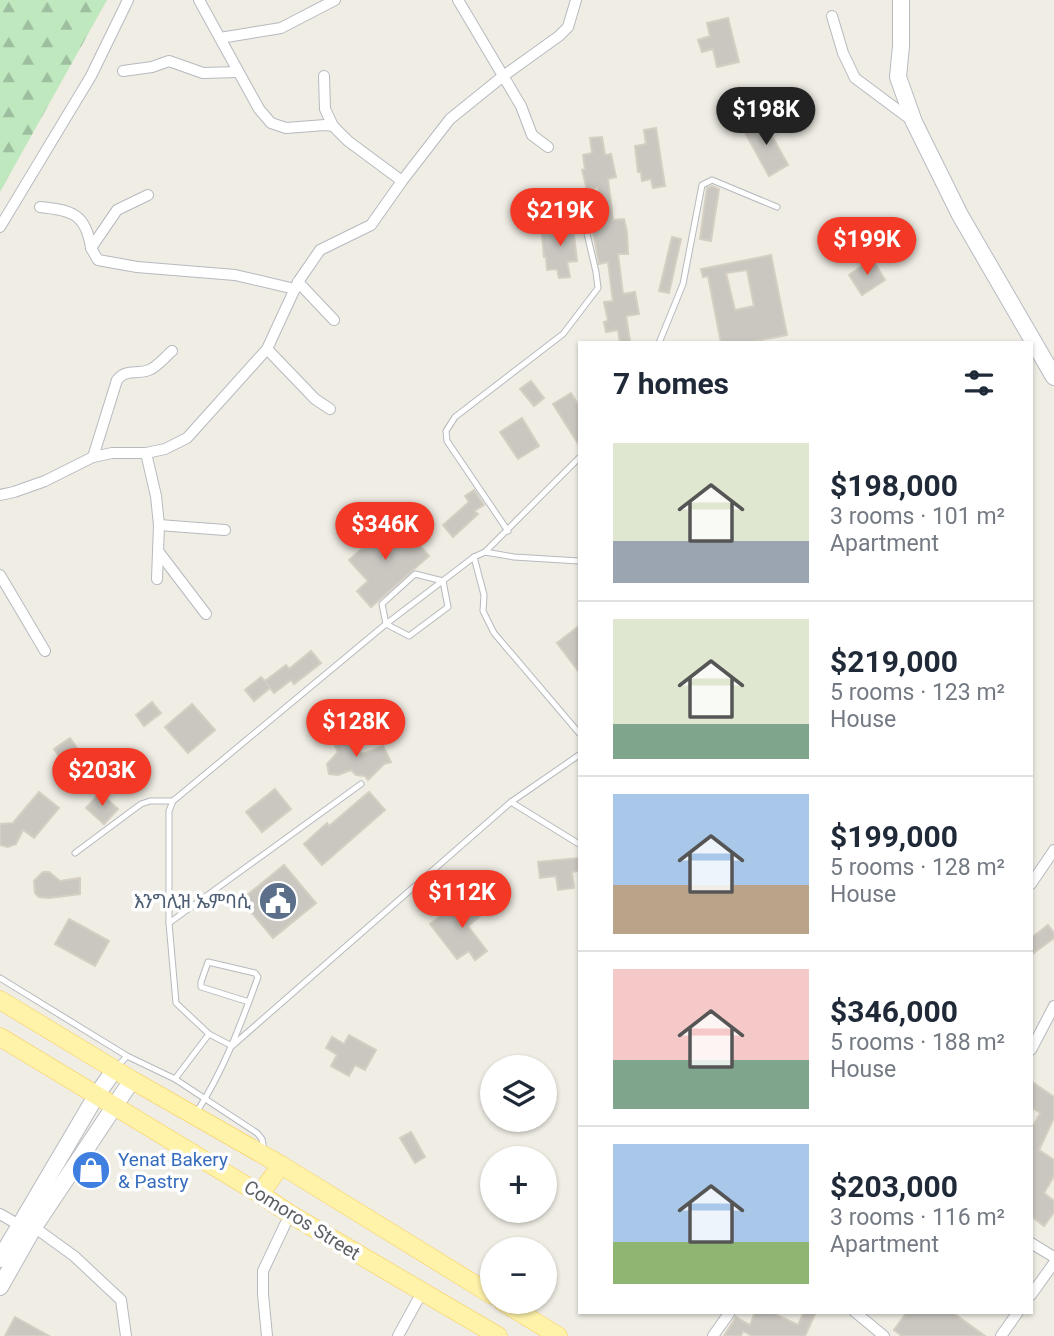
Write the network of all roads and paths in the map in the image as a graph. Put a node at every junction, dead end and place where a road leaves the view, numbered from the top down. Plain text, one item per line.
1 (128, 0) edge
2 (199, 0) edge
3 (335, 0) edge
4 (458, 0) edge
5 (576, 0) edge
6 (901, 0) edge
7 (832, 16) dead end
8 (220, 38) junction
9 (123, 71) dead end
10 (238, 72) junction
11 (324, 76) dead end
12 (502, 77) junction
13 (914, 122) junction
14 (334, 126) junction
15 (548, 147) dead end
16 (402, 181) junction
17 (148, 195) dead end
18 (776, 206) dead end
19 (40, 207) dead end
20 (581, 208) dead end
21 (0, 227) edge
22 (91, 248) junction
23 (297, 285) junction
24 (334, 320) dead end
25 (660, 341) edge
26 (267, 349) junction
27 (172, 351) dead end
28 (1054, 377) edge
29 (330, 409) dead end
30 (146, 453) junction
31 (93, 457) junction
32 (578, 459) edge
33 (0, 495) edge
34 (159, 525) junction
35 (225, 530) dead end
36 (508, 531) junction
37 (158, 551) junction
38 (485, 552) junction
39 (474, 557) junction
40 (578, 562) edge
41 (0, 575) edge
42 (157, 579) dead end
43 (443, 581) junction
44 (206, 614) dead end
45 (386, 624) junction
46 (46, 651) dead end
47 (578, 732) edge
48 (578, 756) edge
49 (360, 784) dead end
50 (173, 801) junction
51 (512, 802) junction
52 (578, 843) edge
53 (1054, 850) edge
54 (75, 853) dead end
55 (1033, 881) edge
56 (169, 923) junction
57 (0, 978) edge
58 (0, 1000) edge
59 (249, 1002) junction
60 (1054, 1006) edge
61 (209, 1034) junction
62 (0, 1037) edge
63 (232, 1046) junction
64 (1033, 1046) edge
65 (121, 1063) junction
66 (175, 1079) junction
67 (132, 1080) junction
68 (96, 1096) junction
69 (205, 1099) junction
70 (113, 1106) junction
71 (194, 1115) junction
72 (265, 1156) junction
73 (282, 1165) junction
74 (260, 1194) junction
75 (0, 1214) edge
76 (290, 1214) junction
77 (27, 1226) junction
78 (1033, 1244) edge
79 (1054, 1256) edge
80 (0, 1259) edge
81 (1054, 1263) edge
82 (1045, 1275) junction
83 (1054, 1284) edge
84 (0, 1287) edge
85 (480, 1288) edge
86 (1033, 1291) edge
87 (422, 1292) junction
88 (522, 1314) edge
89 (729, 1314) edge
90 (857, 1314) edge
91 (1017, 1314) edge
92 (126, 1336) edge
93 (267, 1336) edge
94 (398, 1336) edge
95 (498, 1336) edge
96 (558, 1336) edge
97 (713, 1336) edge
98 (884, 1336) edge
99 (1001, 1336) edge

1 - 21 street
2 - 8 street
3 - 8 street
4 - 12 street
5 - 12 street
6 - 13 main road
7 - 13 street
8 - 10 street
9 - 10 street
10 - 14 street
11 - 14 street
12 - 15 street
12 - 16 street
13 - 28 main road
14 - 16 street
16 - 23 street
17 - 22 street
18 - 25 lane
19 - 22 street
20 - 36 lane
22 - 23 street
23 - 24 street
23 - 26 street
26 - 29 street
26 - 30 street
27 - 31 street
30 - 31 street
30 - 34 street
31 - 33 street
32 - 36 lane
34 - 35 street
34 - 37 street
36 - 38 lane
37 - 42 street
37 - 44 street
38 - 39 lane
38 - 40 lane
39 - 43 lane
39 - 47 lane
41 - 46 street
43 - 45 lane
43 - 45 lane
43 - 45 lane
45 - 50 lane
48 - 51 lane
49 - 56 lane
50 - 54 lane
50 - 56 lane
51 - 52 lane
51 - 63 lane
53 - 55 street
56 - 61 lane
57 - 65 lane
58 - 65 main road, Comoros Street
59 - 59 lane
59 - 63 lane
60 - 64 street
61 - 63 lane
61 - 66 lane
62 - 68 main road, Comoros Street
63 - 69 lane
65 - 66 lane
65 - 67 main road, Comoros Street
65 - 68 main road
66 - 69 lane
67 - 70 main road
67 - 71 main road, Comoros Street
68 - 70 main road, Comoros Street
68 - 77 main road
69 - 71 lane
69 - 72 lane
70 - 74 main road, Comoros Street
70 - 77 main road
71 - 72 main road, Comoros Street
72 - 73 main road, Comoros Street
73 - 74 main road
73 - 85 main road, Comoros Street
74 - 76 main road, Comoros Street
75 - 77 street
76 - 87 main road, Comoros Street
76 - 93 street
77 - 80 main road
77 - 84 main road
77 - 92 street
78 - 79 street
81 - 82 street
82 - 83 street
82 - 86 street
87 - 94 street
87 - 95 main road, Comoros Street
88 - 96 main road
89 - 97 street
90 - 98 street
91 - 99 street

